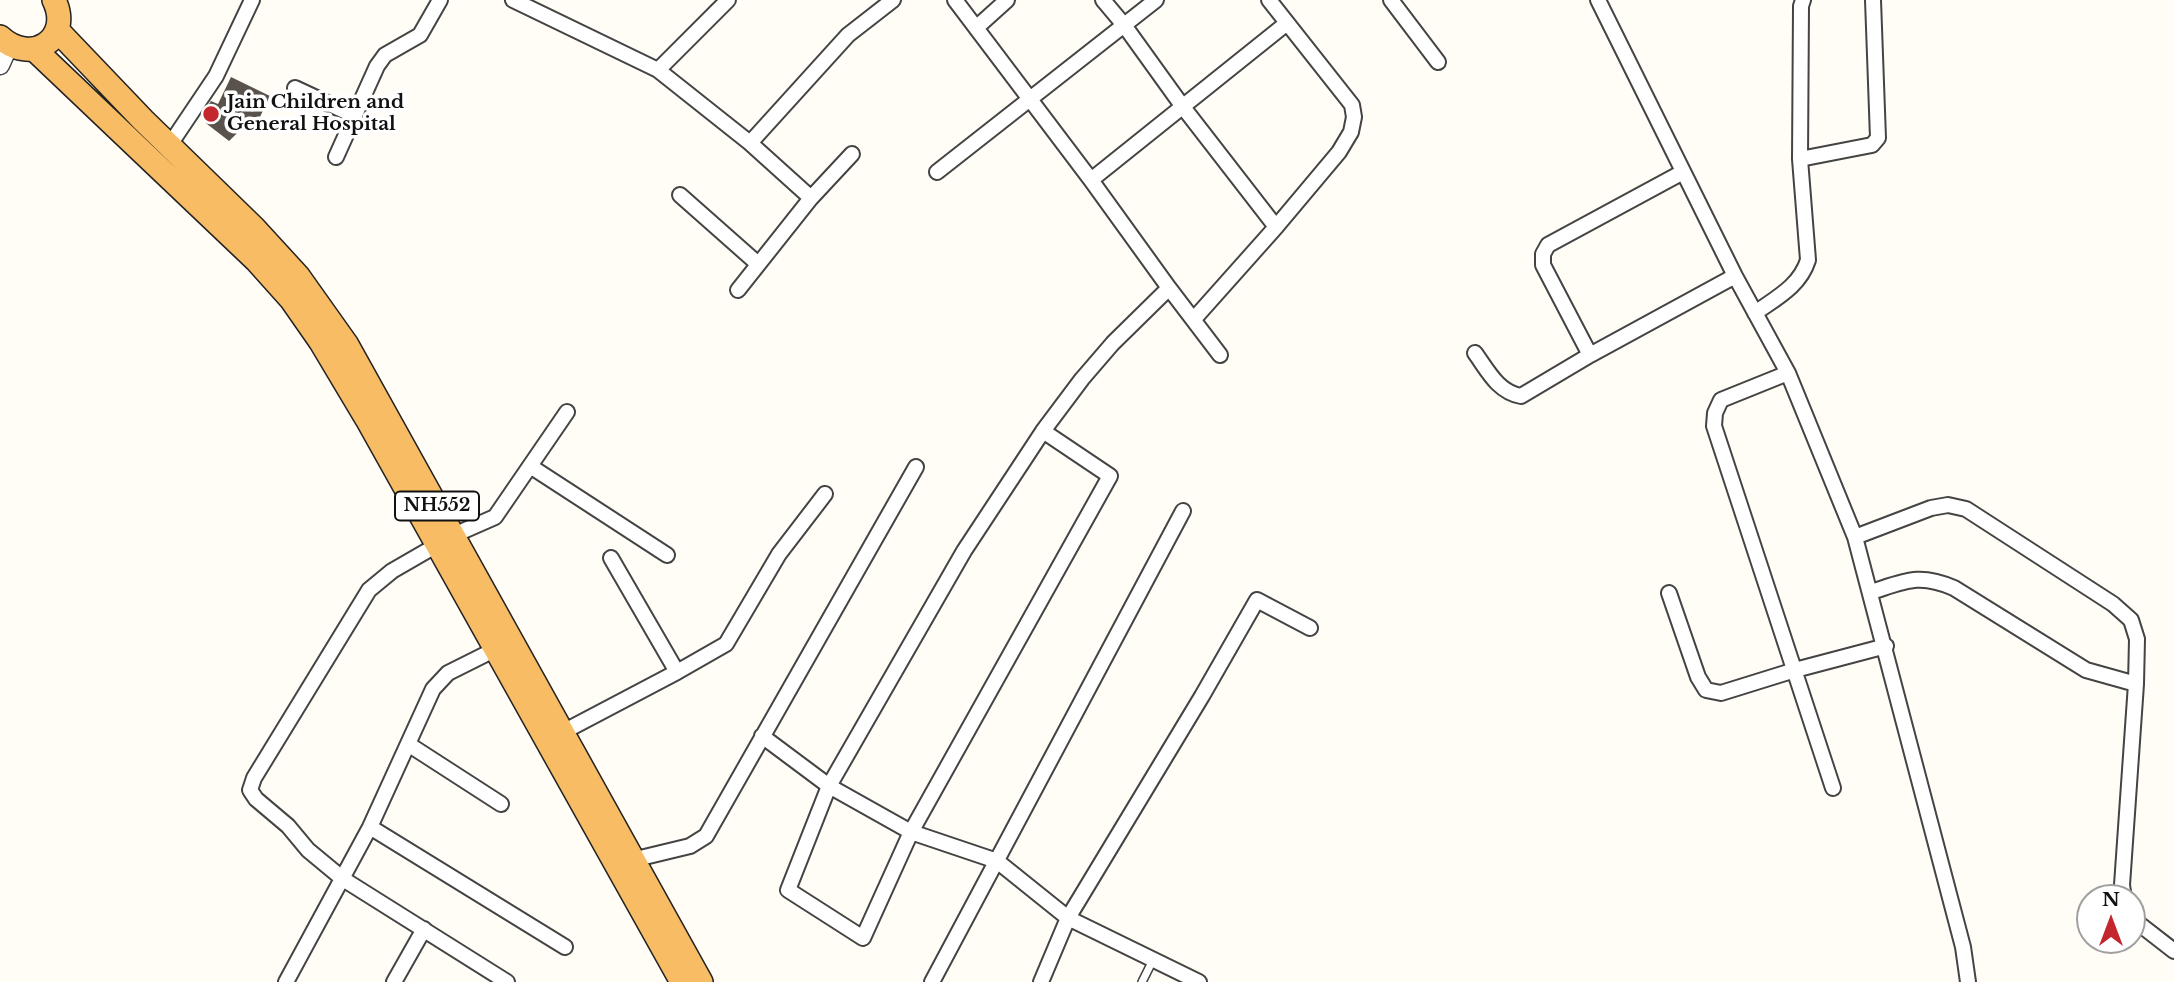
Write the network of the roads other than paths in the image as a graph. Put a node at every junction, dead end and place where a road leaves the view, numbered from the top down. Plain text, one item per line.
1 (54, 0) edge
2 (252, 0) edge
3 (440, 0) edge
4 (513, 0) edge
5 (728, 0) edge
6 (893, 0) edge
7 (955, 0) edge
8 (1007, 0) edge
9 (1103, 0) edge
10 (1156, 0) edge
11 (1269, 0) edge
12 (1391, 0) edge
13 (1598, 0) edge
14 (1803, 0) edge
15 (1873, 0) edge
16 (1287, 23) junction
17 (1124, 25) junction
18 (976, 27) junction
19 (57, 30) junction
20 (3, 49) edge
21 (34, 49) junction
22 (1438, 62) dead end
23 (658, 70) junction
24 (295, 88) dead end
25 (1029, 98) junction
26 (1183, 107) junction
27 (355, 117) junction
28 (750, 143) junction
29 (169, 146) junction
30 (852, 154) dead end
31 (336, 157) dead end
32 (1800, 159) junction
33 (937, 172) dead end
34 (1683, 172) junction
35 (1091, 180) junction
36 (680, 195) dead end
37 (811, 198) junction
38 (1276, 227) junction
39 (758, 264) junction
40 (1735, 276) junction
41 (1169, 288) junction
42 (737, 290) dead end
43 (1755, 313) junction
44 (1194, 319) junction
45 (1475, 353) dead end
46 (1220, 355) dead end
47 (1590, 355) junction
48 (1788, 373) junction
49 (567, 412) dead end
50 (1042, 431) junction
51 (530, 466) junction
52 (916, 467) dead end
53 (825, 494) dead end
54 (1183, 511) dead end
55 (1855, 537) junction
56 (446, 540) junction
57 (667, 555) dead end
58 (611, 558) dead end
59 (1871, 592) junction
60 (1669, 593) dead end
61 (1310, 628) dead end
62 (1886, 646) junction
63 (496, 649) junction
64 (1795, 670) junction
65 (677, 672) junction
66 (2137, 684) junction
67 (562, 732) junction
68 (762, 736) junction
69 (408, 744) junction
70 (830, 786) junction
71 (1833, 788) dead end
72 (501, 804) dead end
73 (370, 827) junction
74 (911, 832) junction
75 (632, 860) junction
76 (997, 861) junction
77 (343, 879) junction
78 (2122, 884) edge
79 (1068, 918) junction
80 (424, 929) junction
81 (2146, 929) edge
82 (565, 947) dead end
83 (2174, 951) edge
84 (1153, 960) junction
85 (499, 980) edge
86 (286, 982) edge
87 (394, 982) edge
88 (682, 982) edge
89 (701, 982) edge
90 (932, 982) edge
91 (1041, 982) edge
92 (1142, 982) edge
93 (1199, 982) edge
94 (1968, 982) edge

1 - 19 highway
2 - 29 street
3 - 27 street
4 - 23 street
5 - 23 street
6 - 28 street
7 - 18 street
8 - 18 street
9 - 17 street
10 - 17 street
11 - 16 street
12 - 22 street
13 - 34 street
14 - 32 street
15 - 32 street
16 - 26 street
16 - 38 street
17 - 25 street
17 - 26 street
18 - 25 street
19 - 21 highway
19 - 29 highway, NH552
20 - 21 highway
21 - 56 highway, NH552
23 - 28 street
24 - 27 street
25 - 33 street
25 - 35 street
26 - 35 street
26 - 38 street
27 - 31 street
28 - 37 street
29 - 56 highway, NH552
30 - 37 street
32 - 43 street
34 - 40 street
34 - 47 street
35 - 41 street
36 - 39 street
37 - 39 street
38 - 44 street
39 - 42 street
40 - 43 street
40 - 47 street
41 - 44 street
41 - 50 street
43 - 48 street
44 - 46 street
45 - 47 street
48 - 55 street
48 - 64 street
49 - 51 street
50 - 70 street
50 - 74 street
51 - 56 street
51 - 57 street
52 - 68 street
53 - 65 street
54 - 76 street
55 - 59 street
55 - 66 street
56 - 63 highway, NH552
56 - 67 highway, NH552
56 - 77 street
58 - 65 street
59 - 62 street
59 - 66 street
60 - 64 street
61 - 79 street
62 - 64 street
62 - 94 street
63 - 69 street
63 - 88 highway, NH552
64 - 71 street
65 - 67 street
66 - 78 street
67 - 75 highway, NH552
68 - 70 street
68 - 75 street
69 - 72 street
69 - 73 street
70 - 74 street
70 - 74 street
73 - 77 street
73 - 82 street
74 - 76 street
75 - 89 highway, NH552
76 - 79 street
76 - 90 street
77 - 80 street
77 - 86 street
79 - 84 street
79 - 91 street
80 - 85 street
80 - 87 street
81 - 83 street
84 - 92 lane
84 - 93 street

